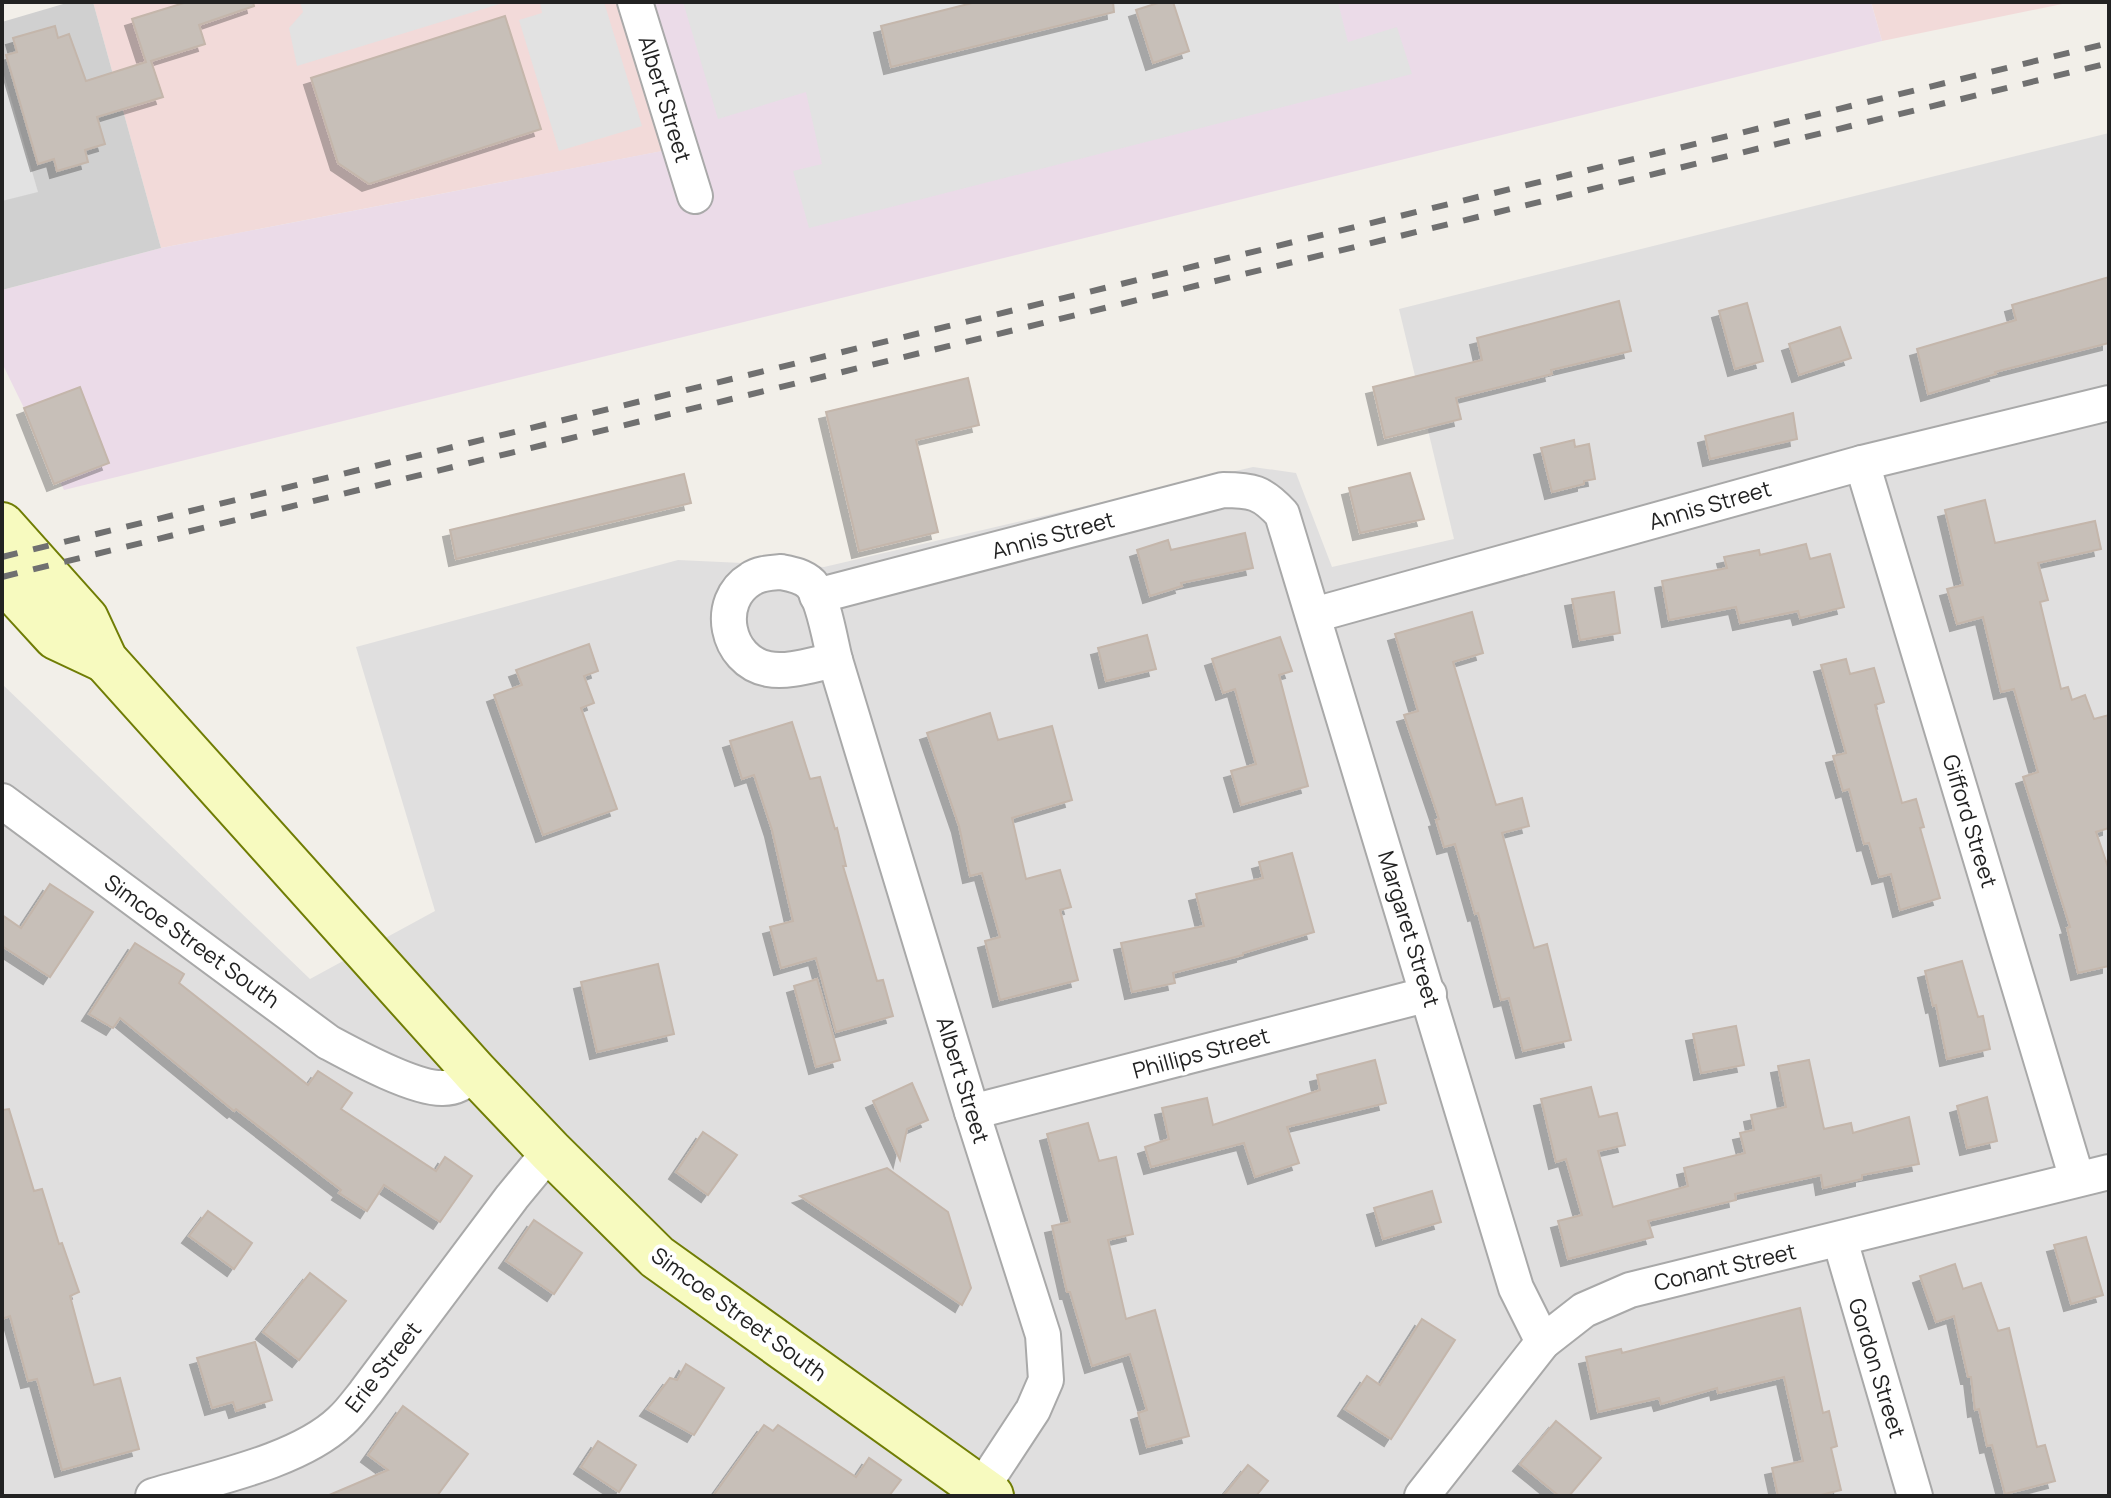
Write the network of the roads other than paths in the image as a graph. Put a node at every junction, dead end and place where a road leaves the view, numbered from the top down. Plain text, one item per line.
1 (635, 2) edge
2 (695, 196) dead end
3 (2109, 403) edge
4 (1862, 463) junction
5 (1282, 514) joint
6 (2, 525) edge
7 (2, 578) edge
8 (817, 596) junction
9 (1314, 615) junction
10 (105, 660) junction
11 (835, 660) junction
12 (2, 801) edge
13 (1429, 994) junction
14 (475, 1072) junction
15 (972, 1112) junction
16 (550, 1151) junction
17 (2093, 1176) edge
18 (1840, 1240) junction
19 (1543, 1342) junction
20 (986, 1492) edge
21 (153, 1496) edge
22 (1422, 1496) edge
23 (1915, 1496) edge

1 - 2 street, Albert Street
3 - 4 street, Annis Street
4 - 9 street, Annis Street
4 - 17 street, Gifford Street
5 - 8 street, Annis Street
5 - 9 street, Margaret Street
6 - 10 main road, Simcoe Street South
7 - 10 main road, Simcoe Street South
8 - 11 street, Albert Street
8 - 11 street
9 - 13 street, Margaret Street
10 - 14 main road, Simcoe Street South
11 - 15 street, Albert Street
12 - 14 street, Simcoe Street South
13 - 15 street, Phillips Street
13 - 19 street, Margaret Street
14 - 16 main road, Simcoe Street South
15 - 20 street, Albert Street
16 - 20 main road, Simcoe Street South
16 - 21 street, Erie Street
17 - 18 street, Conant Street
18 - 19 street, Conant Street
18 - 23 street, Gordon Street
19 - 22 street, Conant Street

